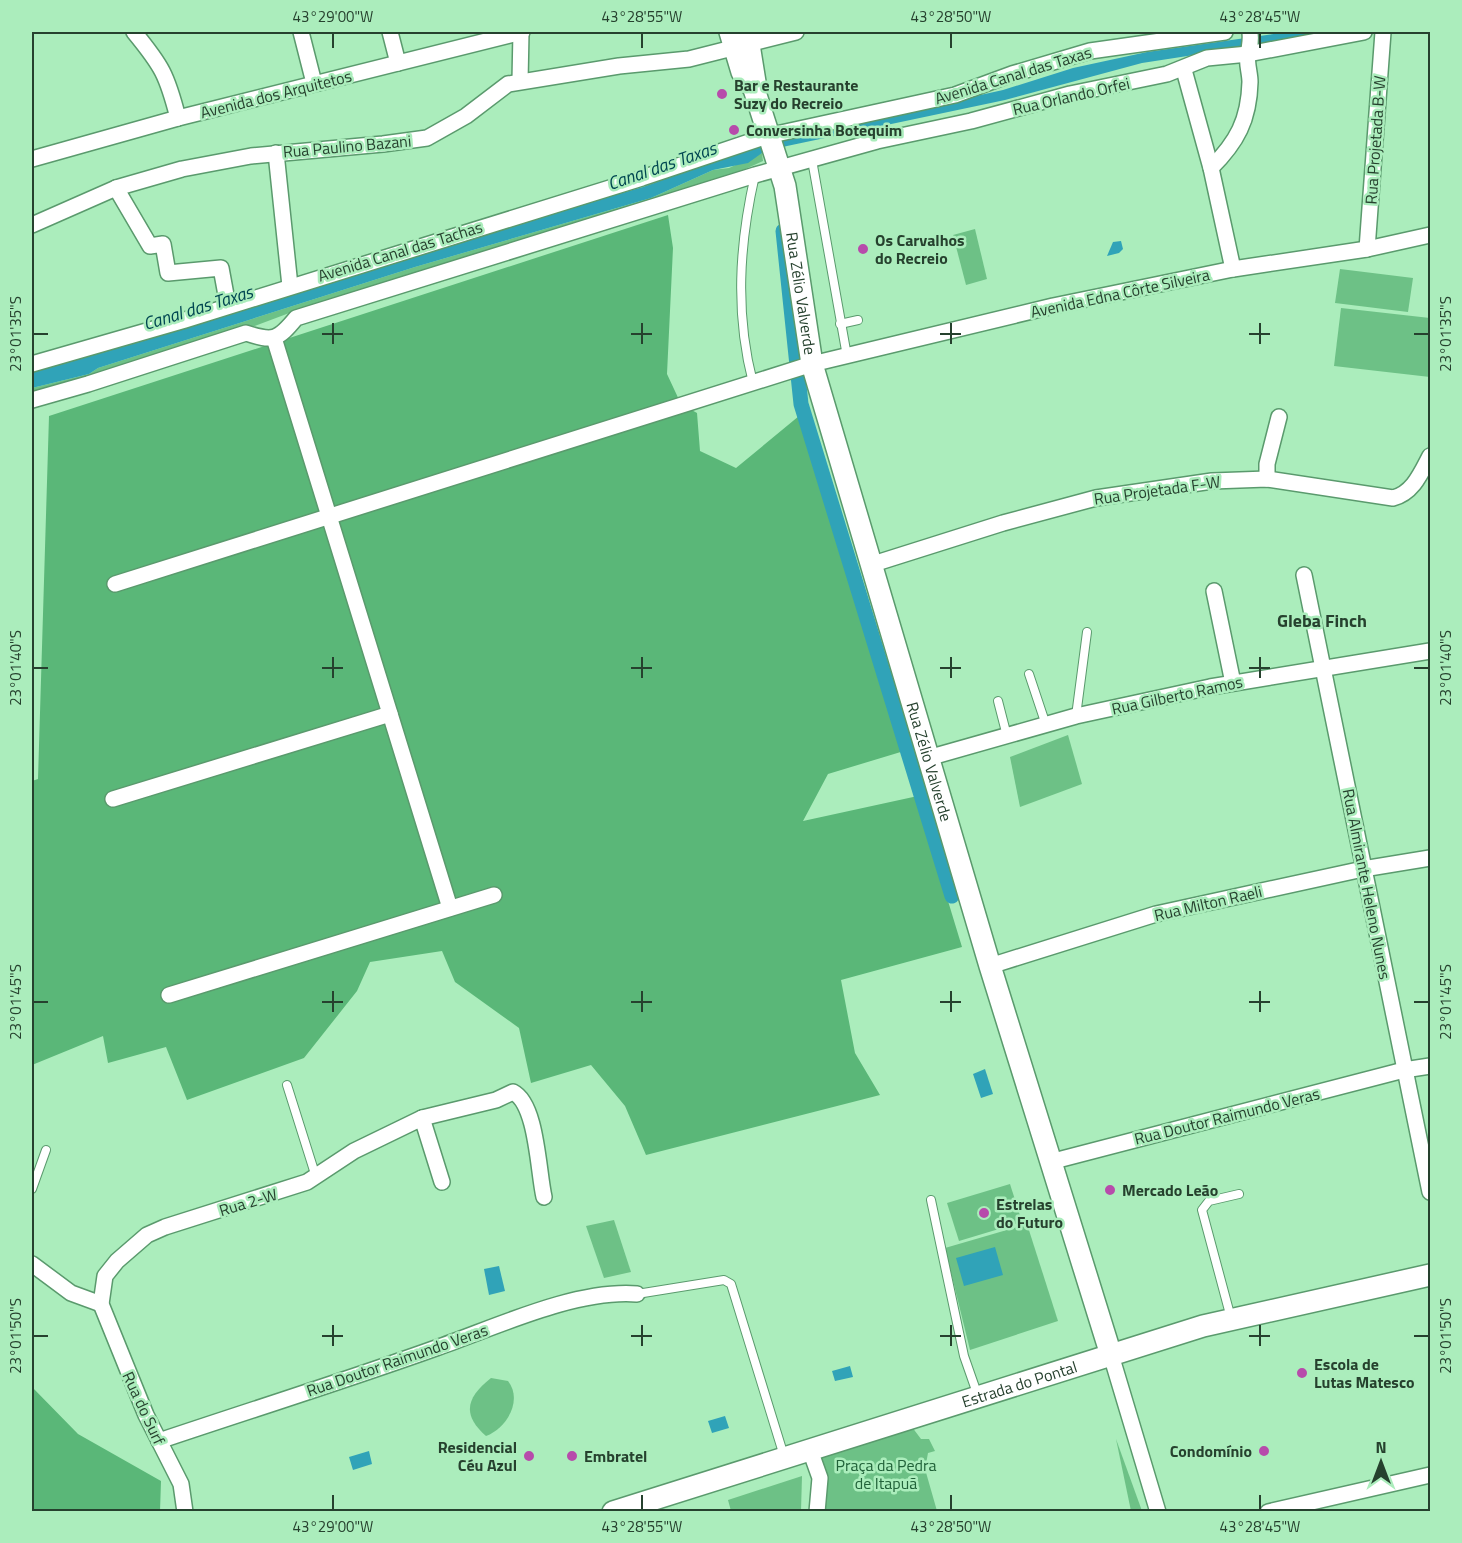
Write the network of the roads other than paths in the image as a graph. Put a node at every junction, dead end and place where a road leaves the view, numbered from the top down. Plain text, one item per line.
1 (134, 32) edge
2 (301, 32) edge
3 (390, 32) edge
4 (521, 32) edge
5 (796, 32) edge
6 (1225, 32) edge
7 (1364, 32) edge
8 (1383, 32) edge
9 (472, 38) edge
10 (740, 39) edge
11 (1250, 42) edge
12 (398, 63) junction
13 (1184, 70) junction
14 (520, 81) junction
15 (314, 83) junction
16 (178, 118) junction
17 (768, 138) junction
18 (276, 153) junction
19 (32, 159) edge
20 (812, 160) junction
21 (778, 166) junction
22 (1211, 168) junction
23 (755, 175) junction
24 (116, 188) junction
25 (32, 225) edge
26 (1431, 235) edge
27 (1367, 249) junction
28 (1233, 269) junction
29 (290, 286) junction
30 (228, 306) junction
31 (858, 320) dead end
32 (840, 324) junction
33 (274, 338) junction
34 (848, 356) junction
35 (32, 364) edge
36 (812, 364) junction
37 (753, 383) junction
38 (32, 400) edge
39 (1280, 417) dead end
40 (1431, 456) edge
41 (1267, 479) junction
42 (329, 516) junction
43 (870, 565) junction
44 (1304, 575) dead end
45 (115, 584) dead end
46 (1214, 591) dead end
47 (1086, 632) dead end
48 (1431, 651) edge
49 (1325, 668) junction
50 (1029, 674) dead end
51 (1233, 683) junction
52 (998, 701) dead end
53 (390, 714) junction
54 (1076, 716) junction
55 (1046, 725) junction
56 (1007, 736) junction
57 (928, 758) junction
58 (113, 799) dead end
59 (1431, 858) edge
60 (1363, 869) junction
61 (494, 895) dead end
62 (450, 908) junction
63 (990, 966) junction
64 (169, 995) dead end
65 (1431, 1066) edge
66 (1404, 1070) junction
67 (287, 1085) dead end
68 (422, 1118) junction
69 (46, 1150) dead end
70 (1050, 1162) junction
71 (316, 1178) junction
72 (442, 1182) dead end
73 (32, 1189) edge
74 (1431, 1192) edge
75 (1239, 1194) dead end
76 (544, 1197) dead end
77 (931, 1200) dead end
78 (32, 1264) edge
79 (1431, 1275) edge
80 (637, 1294) joint
81 (101, 1304) junction
82 (1231, 1318) junction
83 (1111, 1355) junction
84 (979, 1397) junction
85 (159, 1441) junction
86 (810, 1450) junction
87 (785, 1458) junction
88 (1431, 1475) edge
89 (185, 1512) edge
90 (613, 1512) edge
91 (817, 1512) edge
92 (1158, 1512) edge
93 (1268, 1512) edge

1 - 16 street
2 - 15 street
3 - 12 street
4 - 9 street, Avenida dos Arquitetos
4 - 14 street
5 - 10 street, Rua Paulino Bazani
6 - 17 street, Avenida Canal das Taxas
7 - 11 street, Rua Orlando Orfei
8 - 27 street, Rua Projetada B-W
9 - 12 street, Avenida dos Arquitetos
10 - 14 street, Rua Paulino Bazani
10 - 17 street, Rua Zélio Valverde
11 - 13 street, Rua Orlando Orfei
11 - 22 street
12 - 15 street, Avenida dos Arquitetos
13 - 20 street, Rua Orlando Orfei
13 - 22 street
14 - 18 street, Rua Paulino Bazani
15 - 16 street, Avenida dos Arquitetos
16 - 19 street, Avenida dos Arquitetos
17 - 21 street, Rua Zélio Valverde
17 - 29 street, Avenida Canal das Tachas
18 - 24 street, Rua Paulino Bazani
18 - 29 street
20 - 21 street, Rua Orlando Orfei
20 - 32 lane
21 - 23 street, Rua Orlando Orfei
21 - 36 street, Rua Zélio Valverde
22 - 28 street
23 - 33 street, Rua Orlando Orfei
23 - 37 lane
24 - 25 street, Rua Paulino Bazani
24 - 30 street
26 - 27 street, Avenida Edna Côrte Silveira
27 - 28 street, Avenida Edna Côrte Silveira
28 - 34 street, Avenida Edna Côrte Silveira
29 - 30 street, Avenida Canal das Tachas
30 - 35 street, Avenida Canal das Tachas
31 - 32 lane
32 - 34 lane
33 - 38 street
33 - 42 street
34 - 36 street, Avenida Edna Côrte Silveira
36 - 37 street, Avenida Edna Côrte Silveira
36 - 43 street, Rua Zélio Valverde
37 - 42 street, Avenida Edna Côrte Silveira
39 - 41 street
40 - 41 street, Rua Projetada F-W
41 - 43 street, Rua Projetada F-W
42 - 45 street, Avenida Edna Côrte Silveira
42 - 53 street
43 - 57 street, Rua Zélio Valverde
44 - 49 street, Rua Almirante Heleno Nunes
46 - 51 street
47 - 54 lane
48 - 49 street, Rua Gilberto Ramos
49 - 51 street, Rua Gilberto Ramos
49 - 60 street, Rua Almirante Heleno Nunes
50 - 55 lane
51 - 54 street, Rua Gilberto Ramos
52 - 56 lane
53 - 58 street
53 - 62 street
54 - 55 street, Rua Gilberto Ramos
55 - 56 street, Rua Gilberto Ramos
56 - 57 street, Rua Gilberto Ramos
57 - 63 street, Rua Zélio Valverde
59 - 60 street, Rua Milton Raeli
60 - 63 street, Rua Milton Raeli
60 - 66 street, Rua Almirante Heleno Nunes
61 - 62 street
62 - 64 street
63 - 70 street, Rua Zélio Valverde
65 - 66 street, Rua Doutor Raimundo Veras
66 - 70 street, Rua Doutor Raimundo Veras
66 - 74 street, Rua Almirante Heleno Nunes
67 - 71 lane
68 - 71 street, Rua 2-W
68 - 72 street
68 - 76 street, Rua 2-W
69 - 73 lane
70 - 83 street, Rua Zélio Valverde
71 - 81 street, Rua 2-W
75 - 82 lane
77 - 84 lane
78 - 81 street
79 - 82 street, Estrada do Pontal
80 - 85 street, Rua Doutor Raimundo Veras
80 - 87 lane
81 - 85 street, Rua do Surf
82 - 83 street, Estrada do Pontal
83 - 84 street, Estrada do Pontal
83 - 92 street
84 - 86 street, Estrada do Pontal
85 - 89 street, Rua do Surf
86 - 87 street, Estrada do Pontal
86 - 91 street
87 - 90 street, Estrada do Pontal
88 - 93 street

